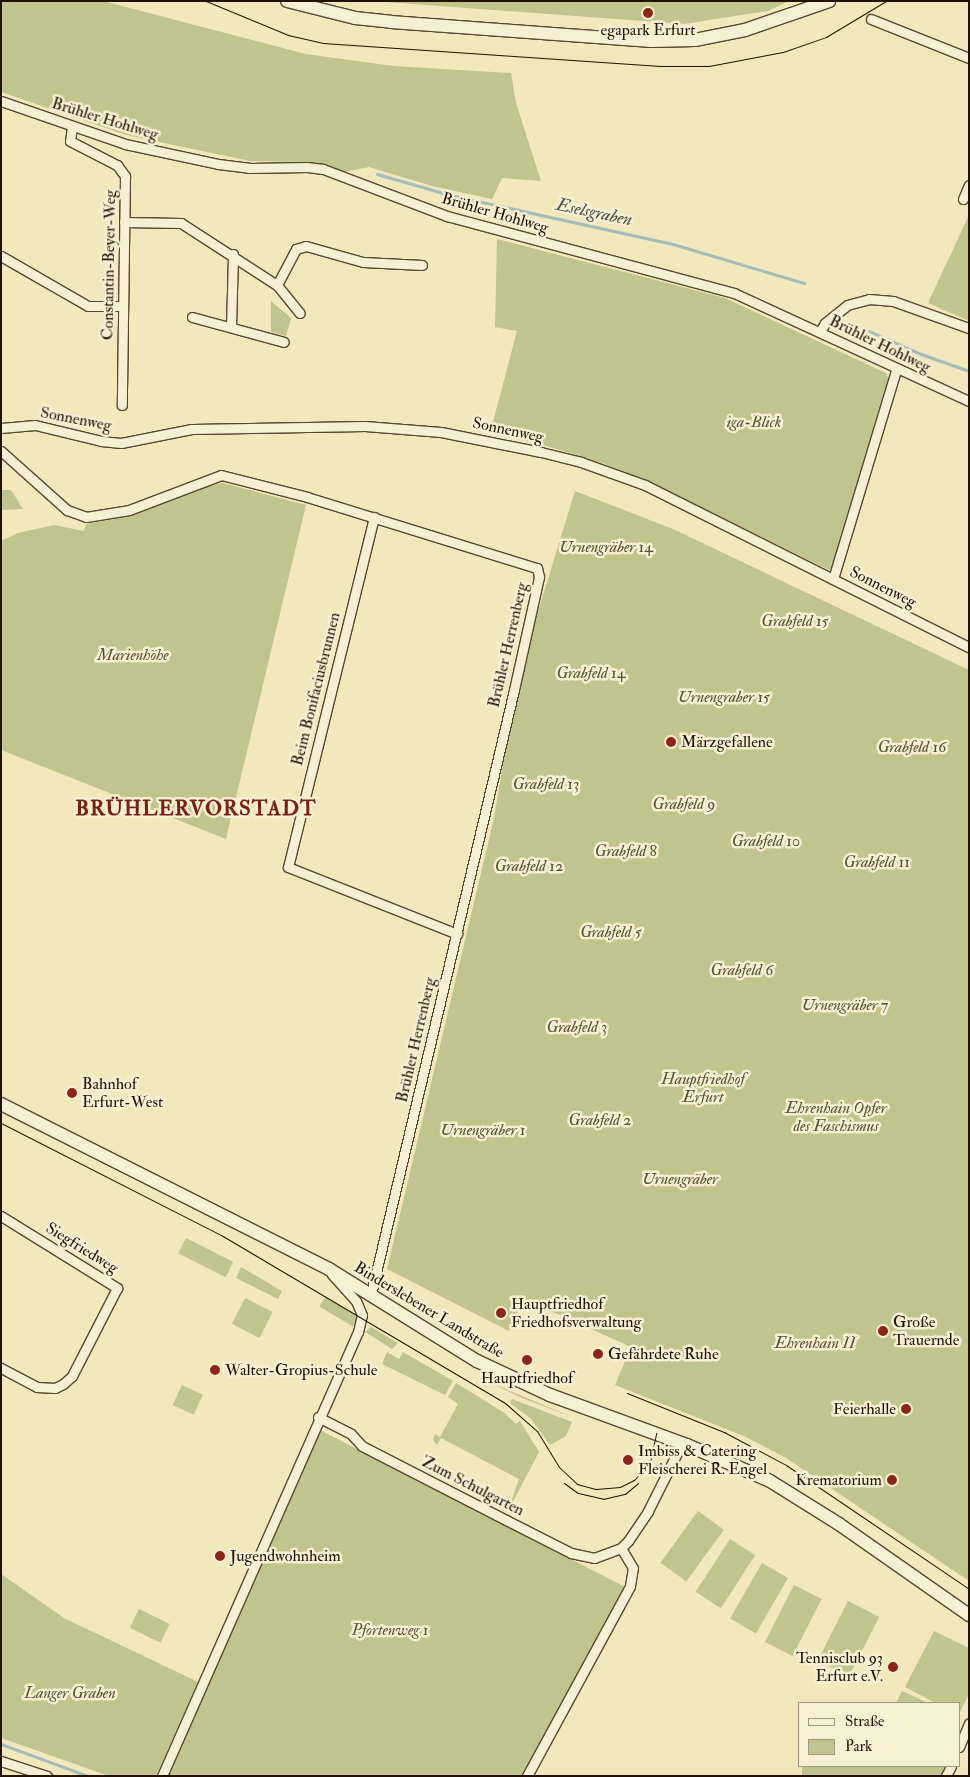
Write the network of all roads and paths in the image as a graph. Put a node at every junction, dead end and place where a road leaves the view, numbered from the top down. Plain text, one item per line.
1 (287, 1) edge
2 (829, 1) edge
3 (872, 19) dead end
4 (969, 58) edge
5 (1, 101) edge
6 (72, 127) junction
7 (969, 186) edge
8 (963, 199) dead end
9 (124, 222) junction
10 (233, 254) junction
11 (1, 256) edge
12 (422, 265) dead end
13 (276, 285) junction
14 (122, 306) junction
15 (300, 313) dead end
16 (192, 317) dead end
17 (231, 327) junction
18 (969, 328) edge
19 (820, 332) junction
20 (284, 342) dead end
21 (896, 370) junction
22 (969, 401) edge
23 (122, 405) dead end
24 (1, 428) edge
25 (1, 450) edge
26 (374, 517) junction
27 (833, 579) junction
28 (969, 647) edge
29 (456, 934) junction
30 (1, 1104) edge
31 (1, 1216) edge
32 (329, 1269) junction
33 (371, 1294) junction
34 (1, 1368) edge
35 (318, 1417) junction
36 (682, 1443) junction
37 (621, 1548) junction
38 (969, 1616) edge
39 (969, 1723) edge
40 (960, 1745) edge
41 (1, 1760) edge
42 (47, 1776) edge
43 (162, 1776) edge
44 (527, 1776) edge

1 - 2 main road
3 - 4 street
5 - 6 street, Brühler Hohlweg
6 - 9 street, Constantin-Beyer-Weg
6 - 19 street, Brühler Hohlweg
7 - 8 street
9 - 10 street
9 - 14 street, Constantin-Beyer-Weg
10 - 13 street
10 - 17 street
11 - 14 street
12 - 13 street
13 - 15 street
14 - 23 street, Constantin-Beyer-Weg
16 - 17 street
17 - 20 street
18 - 19 street
19 - 21 street, Brühler Hohlweg
21 - 22 street, Brühler Hohlweg
21 - 27 street
24 - 27 street, Sonnenweg
25 - 26 street, Brühler Herrenberg
26 - 29 street, Beim Bonifaciusbrunnen
26 - 29 street, Brühler Herrenberg
27 - 28 street, Sonnenweg
29 - 33 street, Brühler Herrenberg
30 - 32 main road, Binderslebener Landstraße
31 - 34 street, Siegfriedweg
32 - 33 main road, Binderslebener Landstraße
32 - 35 street
33 - 36 main road, Binderslebener Landstraße
35 - 37 street, Zum Schulgarten
35 - 43 street
36 - 37 street
36 - 38 main road, Binderslebener Landstraße
37 - 44 street
39 - 40 street
41 - 42 street

